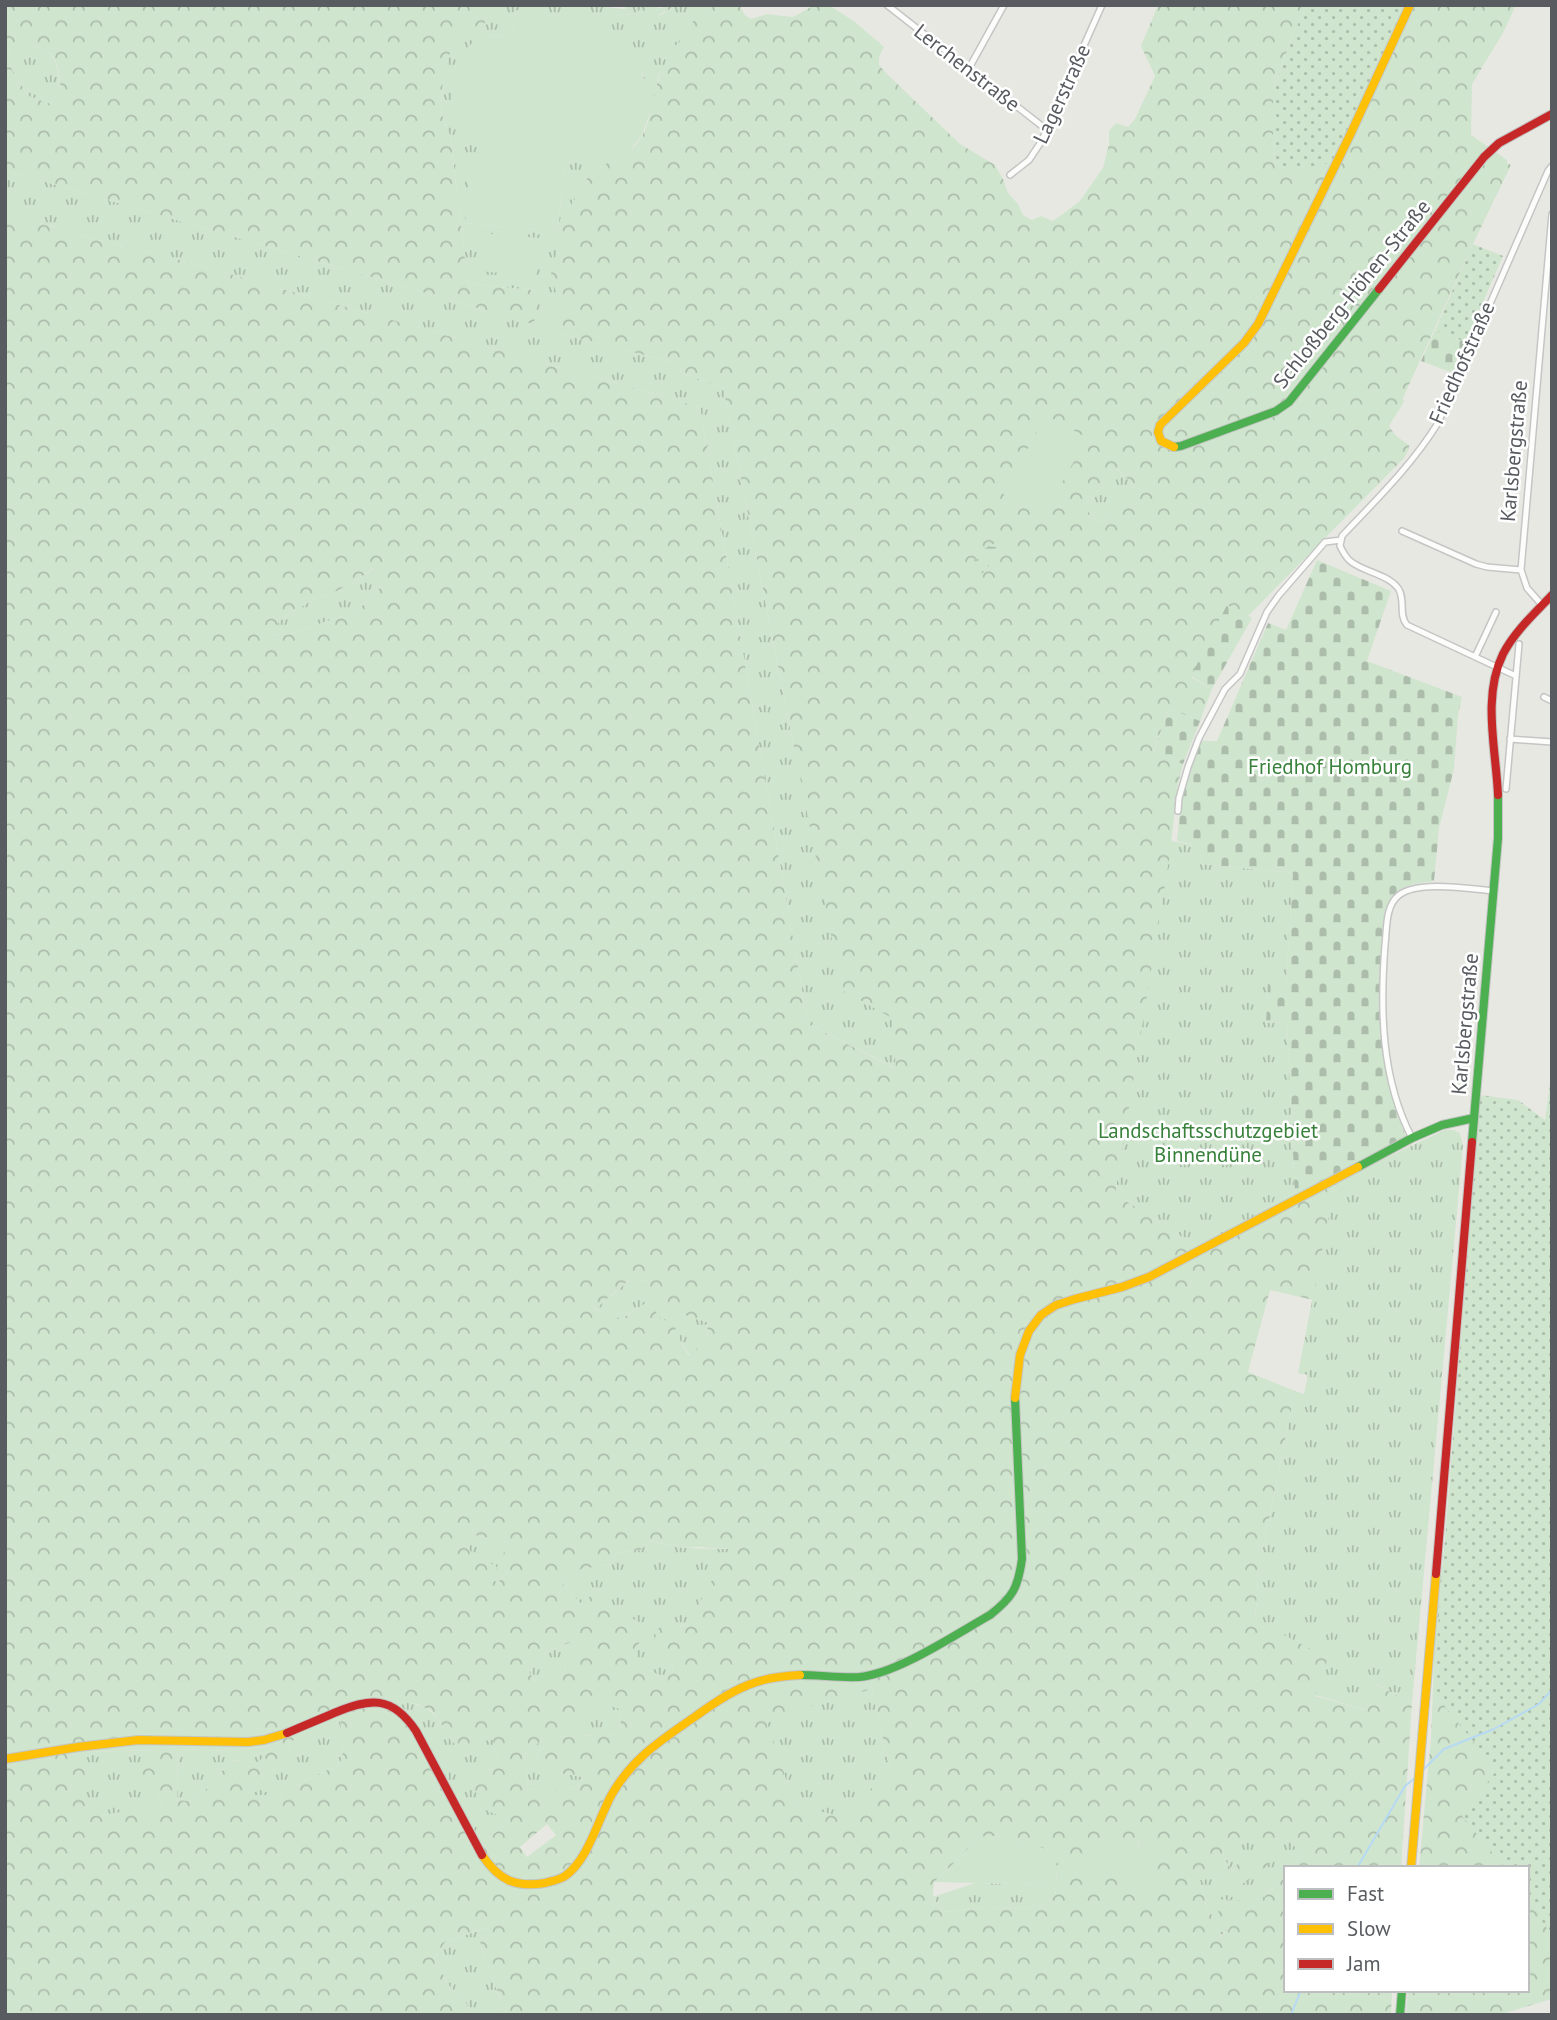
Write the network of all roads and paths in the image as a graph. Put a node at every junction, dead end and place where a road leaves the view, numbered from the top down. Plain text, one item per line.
1 (887, 5) edge
2 (1004, 5) edge
3 (1102, 5) edge
4 (1410, 5) edge
5 (968, 70) junction
6 (1552, 114) edge
7 (1047, 130) junction
8 (1552, 166) edge
9 (1010, 175) dead end
10 (1552, 214) edge
11 (1402, 531) dead end
12 (1341, 540) junction
13 (1521, 570) junction
14 (1548, 601) edge
15 (1496, 612) dead end
16 (1519, 644) dead end
17 (1475, 657) junction
18 (1497, 668) junction
19 (1516, 676) junction
20 (1544, 697) dead end
21 (1552, 701) edge
22 (1510, 739) junction
23 (1552, 742) edge
24 (1496, 766) junction
25 (1508, 766) junction
26 (1506, 789) dead end
27 (1178, 811) dead end
28 (1494, 891) junction
29 (1474, 1118) junction
30 (1412, 1138) junction
31 (5, 1759) edge
32 (1411, 1866) edge
33 (1402, 1992) edge
34 (1400, 2015) edge

1 - 5 street, Lerchenstraße
2 - 5 street
3 - 7 street, Lagerstraße
4 - 6 main road, Schloßberg-Höhen-Straße
5 - 7 street, Lerchenstraße
7 - 9 street, Lagerstraße
8 - 12 street, Friedhofstraße
10 - 13 street, Karlsbergstraße
11 - 13 street
12 - 17 street
12 - 27 street, Friedhofstraße
13 - 14 street, Karlsbergstraße
14 - 18 main road, Karlsbergstraße
15 - 17 street
16 - 19 street
17 - 18 street
18 - 19 street
18 - 24 main road, Karlsbergstraße
19 - 22 street
20 - 21 street
22 - 23 street
22 - 25 street
24 - 25 street
24 - 28 main road, Karlsbergstraße
25 - 26 street
28 - 29 main road, Karlsbergstraße
28 - 30 street
29 - 30 main road
29 - 32 main road, Karlsbergstraße
30 - 31 main road
33 - 34 main road

